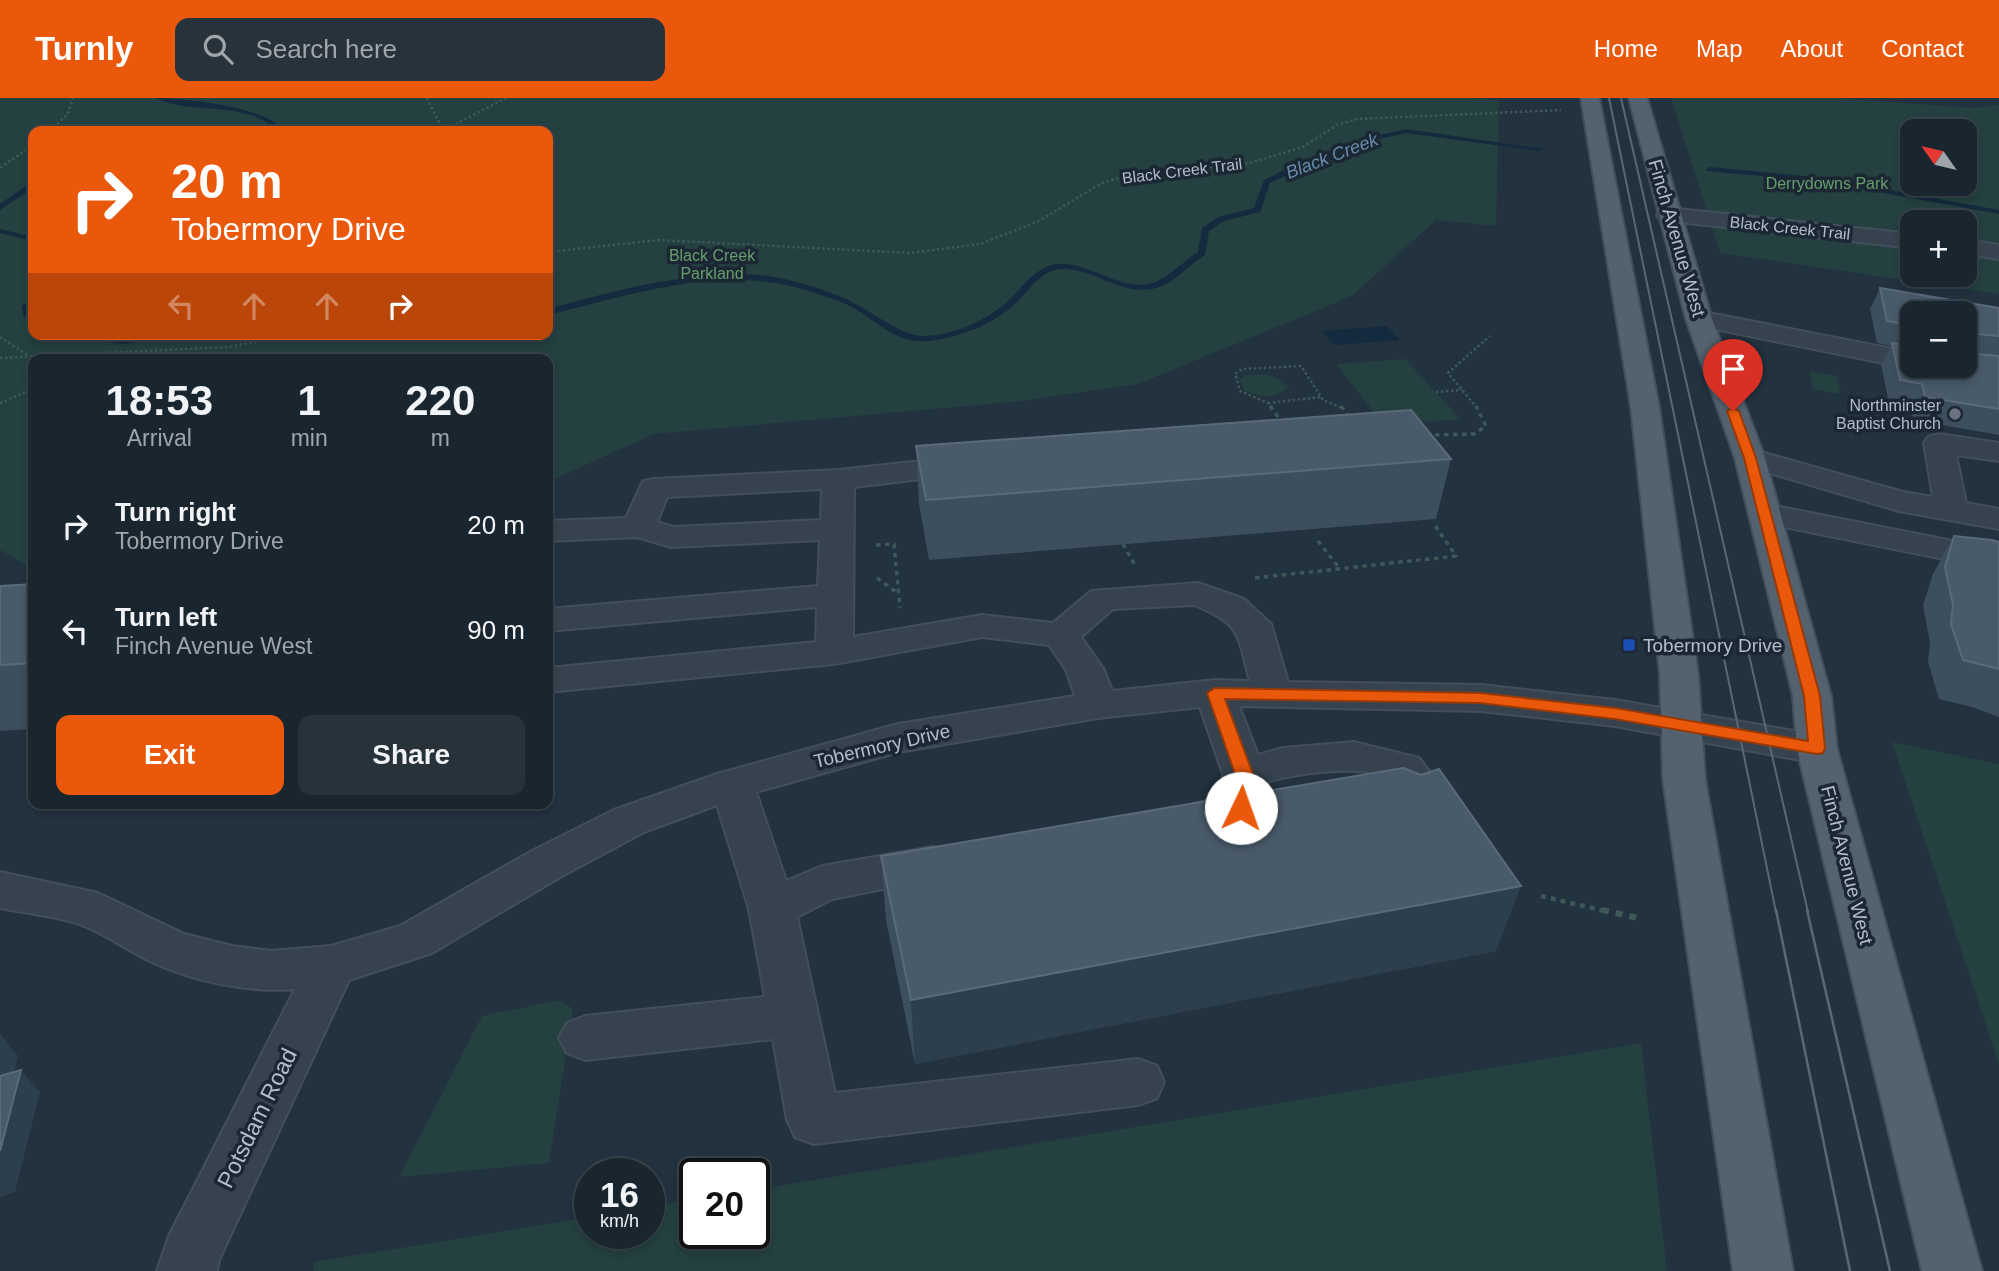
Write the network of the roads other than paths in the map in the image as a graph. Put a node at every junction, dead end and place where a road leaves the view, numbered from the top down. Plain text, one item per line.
1 (1637, 98) edge
2 (1581, 103) edge
3 (1668, 215) junction
4 (1900, 241) edge
5 (1977, 248) edge
6 (1999, 251) edge
7 (1699, 319) junction
8 (1900, 358) edge
9 (1999, 453) edge
10 (1750, 458) junction
11 (999, 461) edge
12 (838, 478) junction
13 (1951, 510) junction
14 (1765, 514) junction
15 (1999, 519) edge
16 (639, 527) junction
17 (835, 528) junction
18 (553, 531) edge
19 (1999, 560) edge
20 (834, 595) junction
21 (553, 620) edge
22 (1061, 635) junction
23 (834, 652) junction
24 (553, 680) edge
25 (1215, 693) junction
26 (1272, 694) junction
27 (1098, 705) junction
28 (1681, 724) junction
29 (1817, 748) junction
30 (1244, 774) junction
31 (732, 784) junction
32 (1403, 821) edge
33 (1167, 825) edge
34 (974, 857) edge
35 (0, 890) edge
36 (772, 909) junction
37 (331, 966) junction
38 (793, 1015) junction
39 (585, 1038) dead end
40 (1138, 1082) dead end
41 (187, 1271) edge
42 (1763, 1271) edge
43 (1952, 1271) edge

1 - 3 main road, Finch Avenue West
2 - 28 main road
3 - 4 street, Black Creek Trail
3 - 7 main road, Finch Avenue West
5 - 6 street
7 - 8 street
7 - 10 main road, Finch Avenue West
9 - 13 street
10 - 13 street
10 - 14 main road, Finch Avenue West
11 - 12 street
12 - 16 street
12 - 17 street
13 - 15 street
14 - 19 street
14 - 29 main road, Finch Avenue West
16 - 17 street
16 - 18 street
17 - 20 street
20 - 21 street
20 - 23 street
22 - 23 street
22 - 26 street
22 - 27 street
23 - 24 street
25 - 26 street, Tobermory Drive
25 - 27 street, Tobermory Drive
25 - 30 street
26 - 28 street, Tobermory Drive
27 - 31 street, Tobermory Drive
28 - 29 street, Tobermory Drive
28 - 42 main road
29 - 43 main road, Finch Avenue West
30 - 32 street
30 - 33 street
31 - 36 street
31 - 37 street, Tobermory Drive
34 - 36 street
35 - 37 street, Tobermory Drive
36 - 38 street
37 - 41 street, Potsdam Road
38 - 39 street
38 - 40 street

